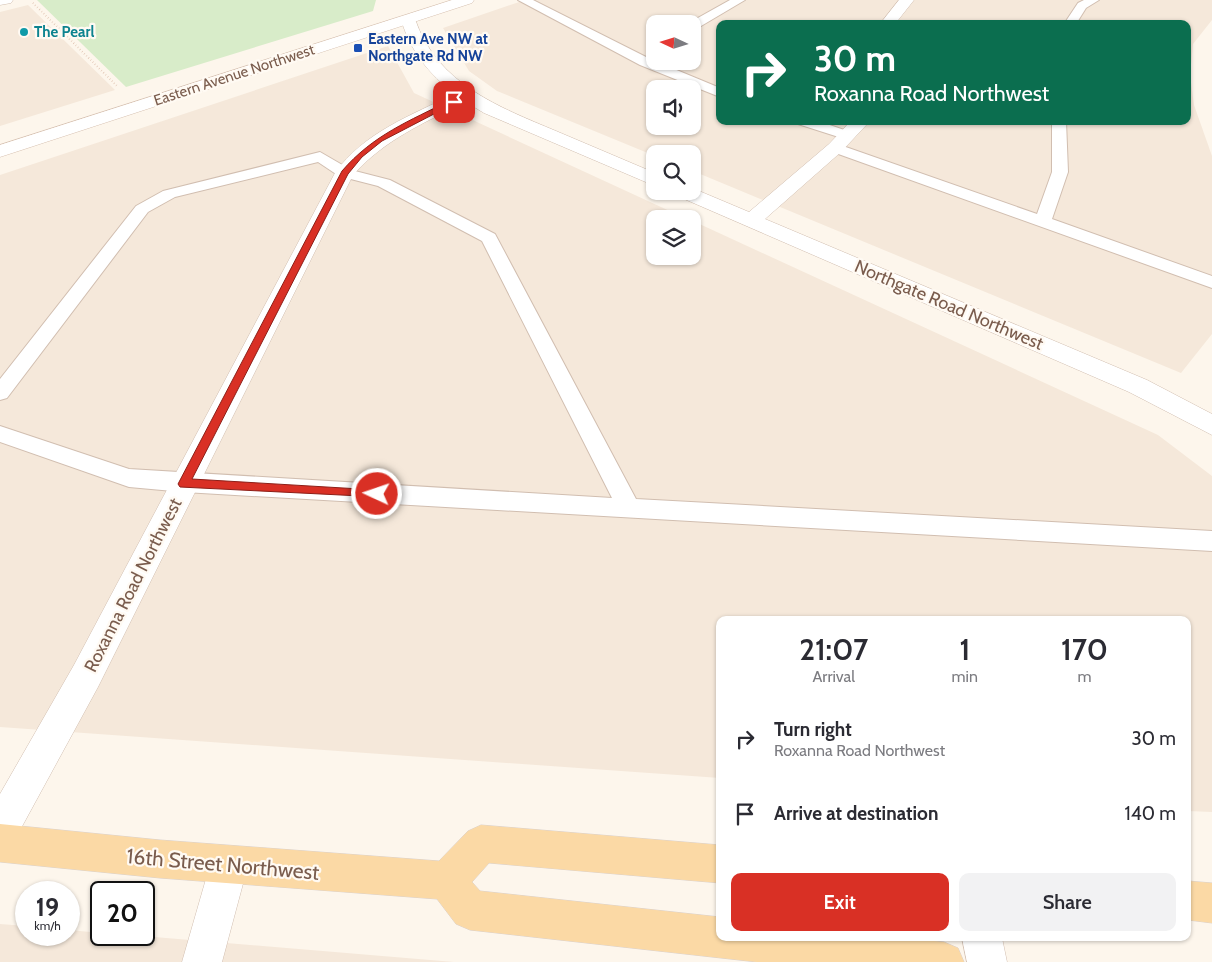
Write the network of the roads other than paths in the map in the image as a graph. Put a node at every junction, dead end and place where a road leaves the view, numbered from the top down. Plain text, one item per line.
1 (6, 0) edge
2 (467, 0) edge
3 (524, 0) edge
4 (739, 0) edge
5 (907, 0) edge
6 (1093, 0) edge
7 (0, 1) edge
8 (408, 11) junction
9 (890, 20) edge
10 (1073, 20) edge
11 (701, 21) edge
12 (646, 56) edge
13 (641, 59) junction
14 (716, 92) edge
15 (466, 95) junction
16 (810, 125) edge
17 (857, 125) edge
18 (1058, 125) edge
19 (841, 142) junction
20 (0, 151) edge
21 (344, 173) junction
22 (646, 176) edge
23 (701, 199) edge
24 (751, 220) junction
25 (1044, 222) junction
26 (1212, 282) edge
27 (0, 393) edge
28 (1209, 419) edge
29 (0, 434) edge
30 (184, 484) junction
31 (629, 508) junction
32 (1212, 541) edge
33 (0, 830) edge
34 (0, 843) edge
35 (716, 864) edge
36 (229, 865) junction
37 (447, 881) junction
38 (1191, 901) edge
39 (1212, 903) edge
40 (716, 937) edge
41 (756, 941) edge
42 (983, 941) edge
43 (202, 962) edge
44 (944, 962) edge
45 (987, 962) edge

1 - 7 street
2 - 8 street, Eastern Avenue Northwest
3 - 13 lane
4 - 11 lane
5 - 9 street
6 - 10 lane
8 - 15 street
8 - 20 street, Eastern Avenue Northwest
12 - 13 lane
13 - 14 lane
15 - 21 street, Roxanna Road Northwest
15 - 22 street
16 - 19 lane
17 - 19 street
18 - 25 lane
19 - 24 street
19 - 25 lane
21 - 27 lane
21 - 30 street, Roxanna Road Northwest
21 - 31 lane
23 - 24 street, Northgate Road Northwest
24 - 28 street, Northgate Road Northwest
25 - 26 lane
29 - 30 lane
30 - 31 lane
30 - 33 street, Roxanna Road Northwest
31 - 32 lane
34 - 36 main road, 16th Street Northwest
35 - 37 main road
36 - 37 main road, 16th Street Northwest
36 - 43 street
37 - 40 main road
38 - 39 main road
41 - 44 main road
42 - 45 street

